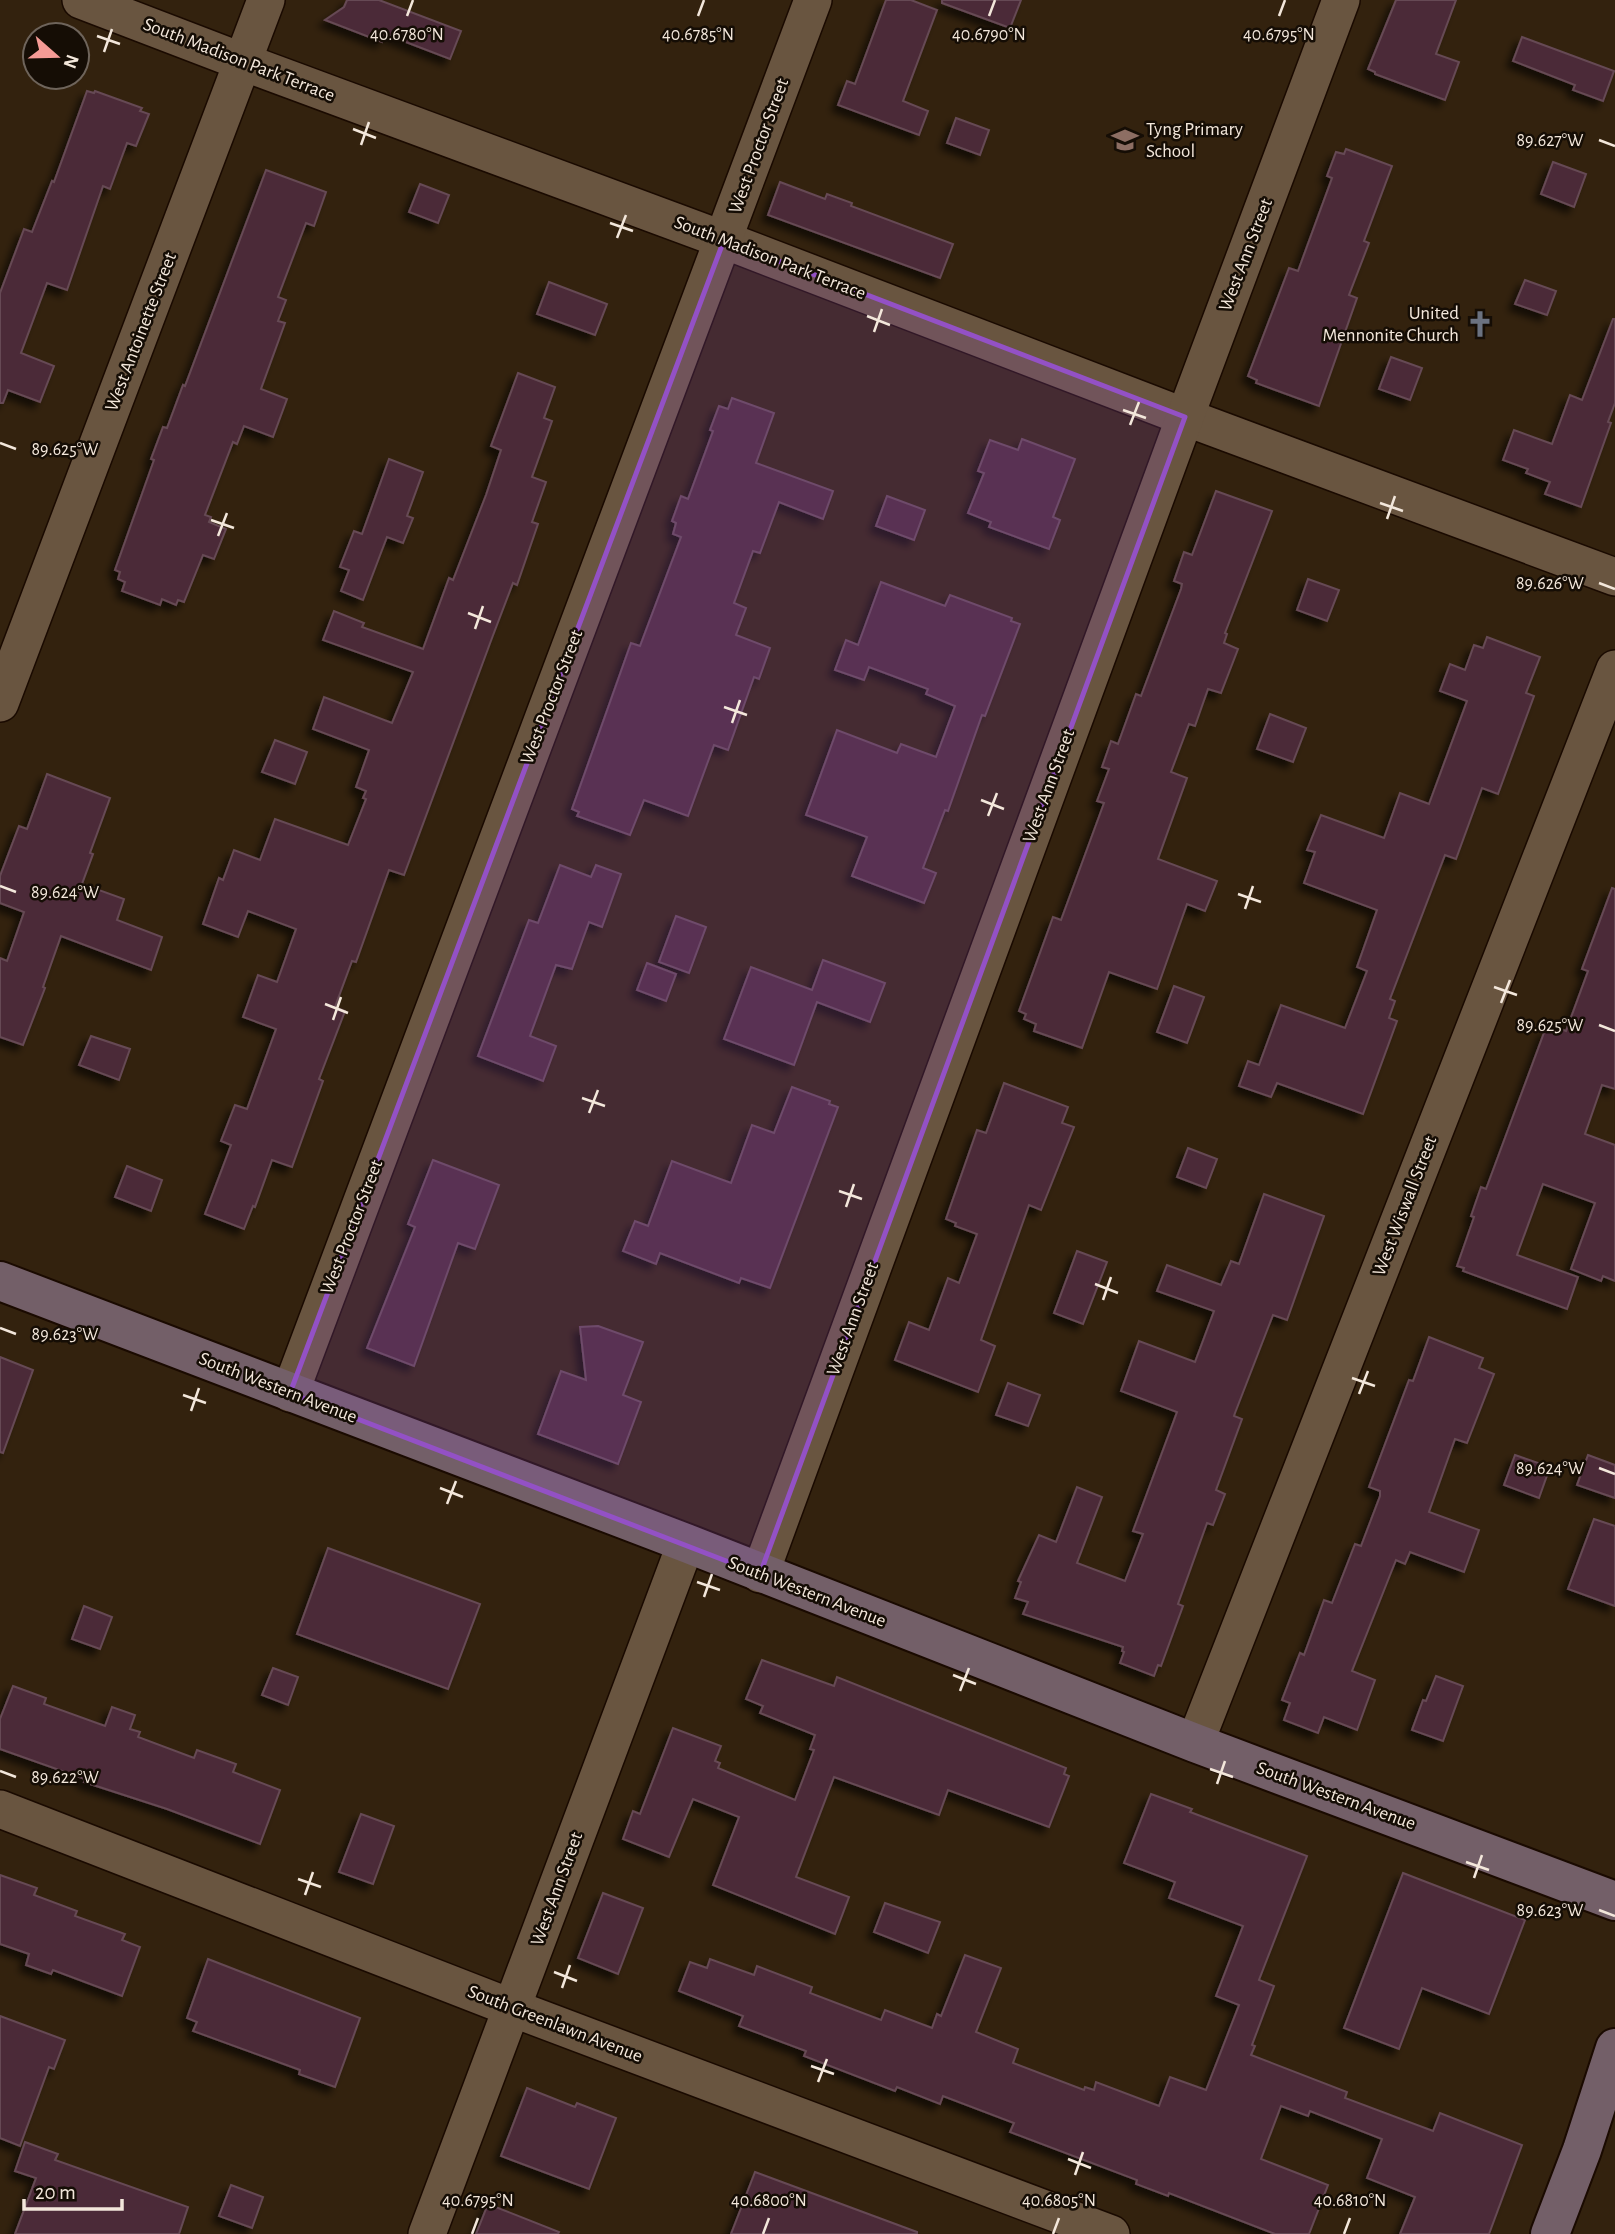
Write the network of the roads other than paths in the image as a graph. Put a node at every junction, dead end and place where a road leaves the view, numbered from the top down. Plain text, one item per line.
1 (81, 0) edge
2 (266, 0) edge
3 (813, 0) edge
4 (1341, 0) edge
5 (243, 62) junction
6 (724, 240) junction
7 (1185, 417) junction
8 (1615, 577) edge
9 (1615, 669) edge
10 (0, 703) edge
11 (0, 1281) edge
12 (290, 1393) junction
13 (686, 1543) junction
14 (760, 1574) junction
15 (1195, 1743) junction
16 (0, 1809) edge
17 (1615, 1900) edge
18 (512, 2008) junction
19 (1615, 2048) edge
20 (427, 2234) edge
21 (1111, 2234) edge
22 (1550, 2234) edge

1 - 5 street, South Madison Park Terrace
2 - 5 street, West Antoinette Street
3 - 6 street, West Proctor Street
4 - 7 street, West Ann Street
5 - 6 street, South Madison Park Terrace
5 - 10 street, West Antoinette Street
6 - 7 street, South Madison Park Terrace
6 - 12 street, West Proctor Street
7 - 8 street, South Madison Park Terrace
7 - 14 street, West Ann Street
9 - 15 street, West Wiswall Street
11 - 12 main road, South Western Avenue
12 - 13 main road, South Western Avenue
13 - 14 main road, South Western Avenue
13 - 18 street, West Ann Street
14 - 15 main road, South Western Avenue
15 - 17 main road, South Western Avenue
16 - 18 street, South Greenlawn Avenue
18 - 20 street, West Ann Street
18 - 21 street, South Greenlawn Avenue
19 - 22 main road

